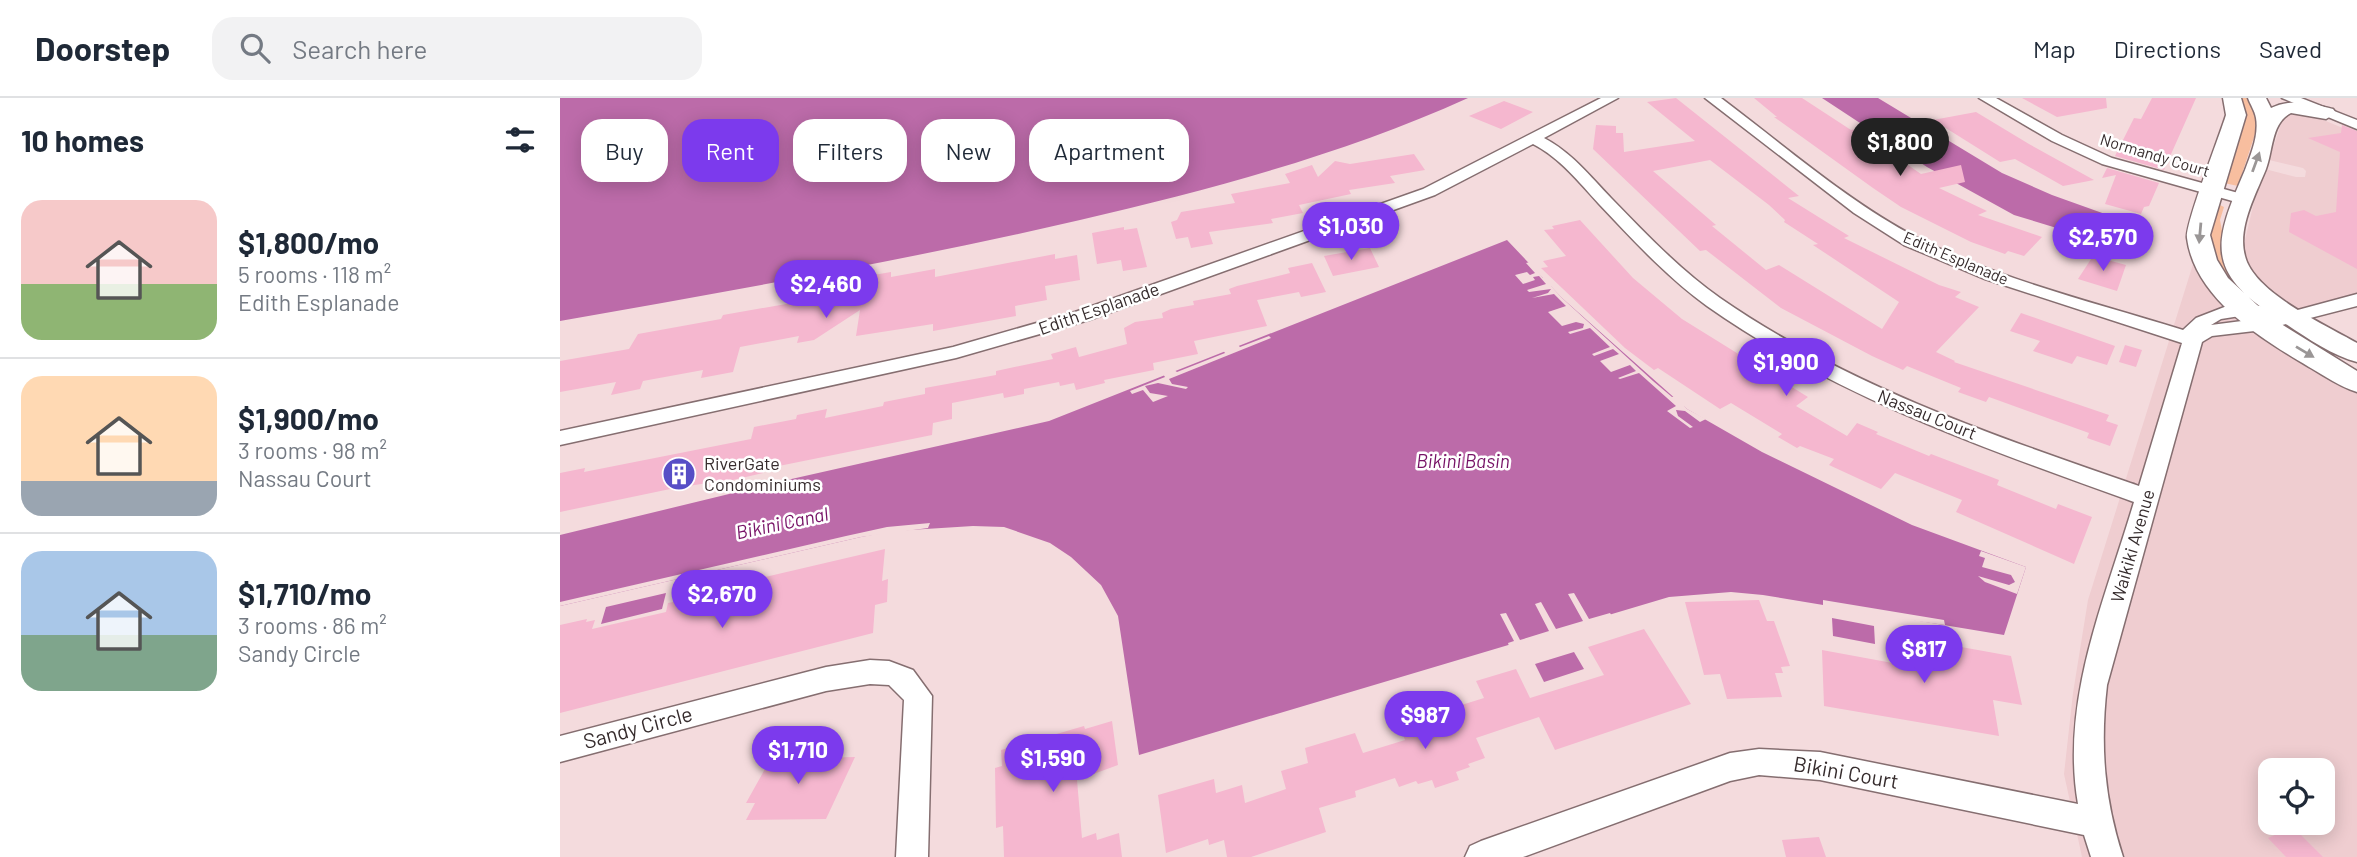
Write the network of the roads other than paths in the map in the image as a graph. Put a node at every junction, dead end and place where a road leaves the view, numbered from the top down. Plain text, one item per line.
1 (1611, 98) edge
2 (1712, 98) edge
3 (1986, 98) edge
4 (2232, 98) edge
5 (2257, 98) edge
6 (2289, 98) edge
7 (2357, 106) edge
8 (2326, 113) junction
9 (2268, 125) junction
10 (2357, 125) edge
11 (1534, 139) junction
12 (2212, 191) junction
13 (2243, 199) junction
14 (2357, 300) edge
15 (2293, 316) junction
16 (2254, 317) junction
17 (2193, 340) junction
18 (2357, 354) edge
19 (2357, 383) edge
20 (560, 438) edge
21 (2147, 498) junction
22 (560, 749) edge
23 (2098, 823) junction
24 (912, 857) edge
25 (1481, 857) edge
26 (2108, 857) edge

1 - 11 street, Edith Esplanade
2 - 17 street, Edith Esplanade
3 - 12 street, Normandy Court
4 - 12 street
5 - 9 street
6 - 8 street
7 - 8 street
8 - 9 street
8 - 10 street
13 -> 9 street
11 - 20 street, Edith Esplanade
11 - 21 street, Nassau Court
12 - 13 street, Normandy Court
12 -> 16 street
13 - 15 street
14 - 15 street
15 - 16 street
15 - 18 street
16 - 17 street
16 -> 19 street
17 - 21 street, Waikiki Avenue
21 - 23 street, Waikiki Avenue
22 - 24 street, Sandy Circle
23 - 25 street, Bikini Court
23 - 26 street, Waikiki Avenue

